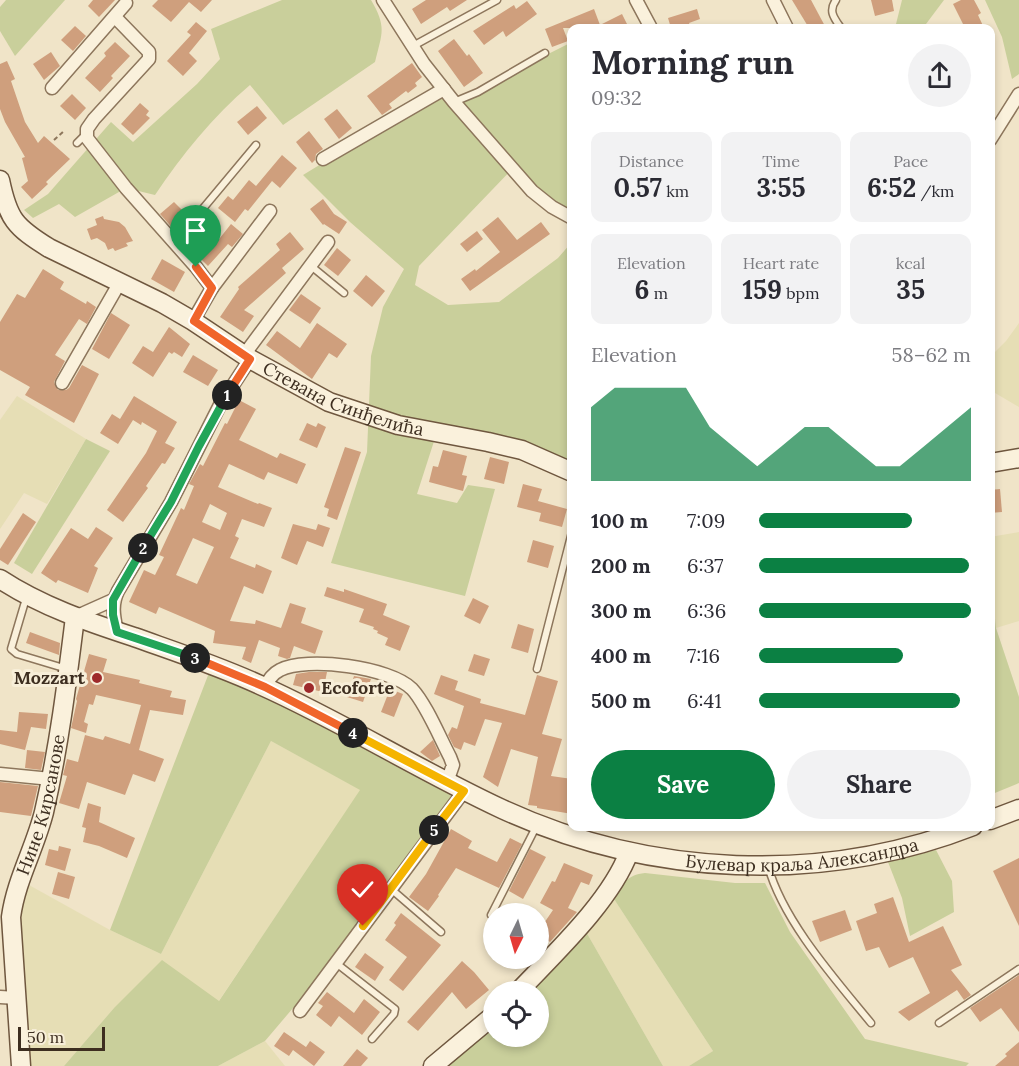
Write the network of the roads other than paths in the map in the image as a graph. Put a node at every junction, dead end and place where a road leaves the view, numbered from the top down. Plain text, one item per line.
1 (383, 0) edge
2 (497, 0) edge
3 (636, 0) edge
4 (772, 0) edge
5 (836, 0) edge
6 (126, 3) dead end
7 (115, 17) junction
8 (649, 24) edge
9 (785, 24) edge
10 (838, 24) edge
11 (413, 46) junction
12 (545, 52) dead end
13 (52, 88) dead end
14 (444, 89) junction
15 (1019, 94) edge
16 (454, 102) junction
17 (995, 133) edge
18 (256, 145) dead end
19 (323, 159) dead end
20 (0, 180) edge
21 (270, 211) dead end
22 (567, 215) edge
23 (175, 242) junction
24 (328, 242) dead end
25 (311, 266) junction
26 (120, 282) junction
27 (212, 288) junction
28 (344, 293) dead end
29 (194, 321) junction
30 (247, 357) junction
31 (62, 383) dead end
32 (1019, 458) edge
33 (995, 462) edge
34 (567, 470) edge
35 (567, 552) edge
36 (0, 579) edge
37 (27, 595) junction
38 (113, 600) junction
39 (75, 616) junction
40 (117, 632) junction
41 (69, 669) junction
42 (537, 669) dead end
43 (265, 687) junction
44 (0, 774) edge
45 (51, 779) junction
46 (447, 782) junction
47 (464, 791) junction
48 (1019, 809) edge
49 (995, 818) edge
50 (538, 824) junction
51 (958, 831) edge
52 (629, 852) junction
53 (768, 866) junction
54 (391, 889) junction
55 (497, 903) edge
56 (441, 932) dead end
57 (336, 962) junction
58 (1019, 969) edge
59 (528, 981) edge
60 (8, 997) edge
61 (300, 1011) dead end
62 (871, 1023) dead end
63 (939, 1023) dead end
64 (483, 1024) edge
65 (372, 1039) dead end
66 (21, 1066) edge
67 (433, 1066) edge

1 - 11 street
2 - 11 lane
3 - 8 street
4 - 9 street
5 - 10 lane
6 - 7 street
7 - 13 street
7 - 23 street
11 - 14 street
12 - 16 lane
14 - 16 street
14 - 19 street
15 - 17 street
16 - 22 street
18 - 23 lane
20 - 26 street, Стевана Синђелића
21 - 27 street
23 - 27 street
24 - 25 street
25 - 28 lane
25 - 30 street
26 - 29 street, Стевана Синђелића
26 - 31 street
27 - 29 street
29 - 30 street, Стевана Синђелића
30 - 34 street, Стевана Синђелића
30 - 38 street
32 - 33 street
35 - 42 lane
36 - 37 street, Булевар краља Александра
37 - 39 street, Булевар краља Александра
37 - 41 lane
38 - 39 street
38 - 40 street
39 - 40 street, Булевар краља Александра
39 - 41 street, Нине Кирсанове
40 - 43 street, Булевар краља Александра
41 - 45 street, Нине Кирсанове
43 - 46 street, Булевар краља Александра
43 - 46 street
44 - 45 street
45 - 60 street, Нине Кирсанове
46 - 47 street, Булевар краља Александра
47 - 50 street, Булевар краља Александра
47 - 54 street
48 - 49 street
50 - 52 street, Булевар краља Александра
50 - 55 lane
51 - 53 street, Булевар краља Александра
52 - 53 street, Булевар краља Александра
52 - 59 street
53 - 62 lane
54 - 56 lane
54 - 57 street
57 - 61 street
57 - 65 lane
58 - 63 lane
60 - 66 street, Нине Кирсанове
64 - 67 street

